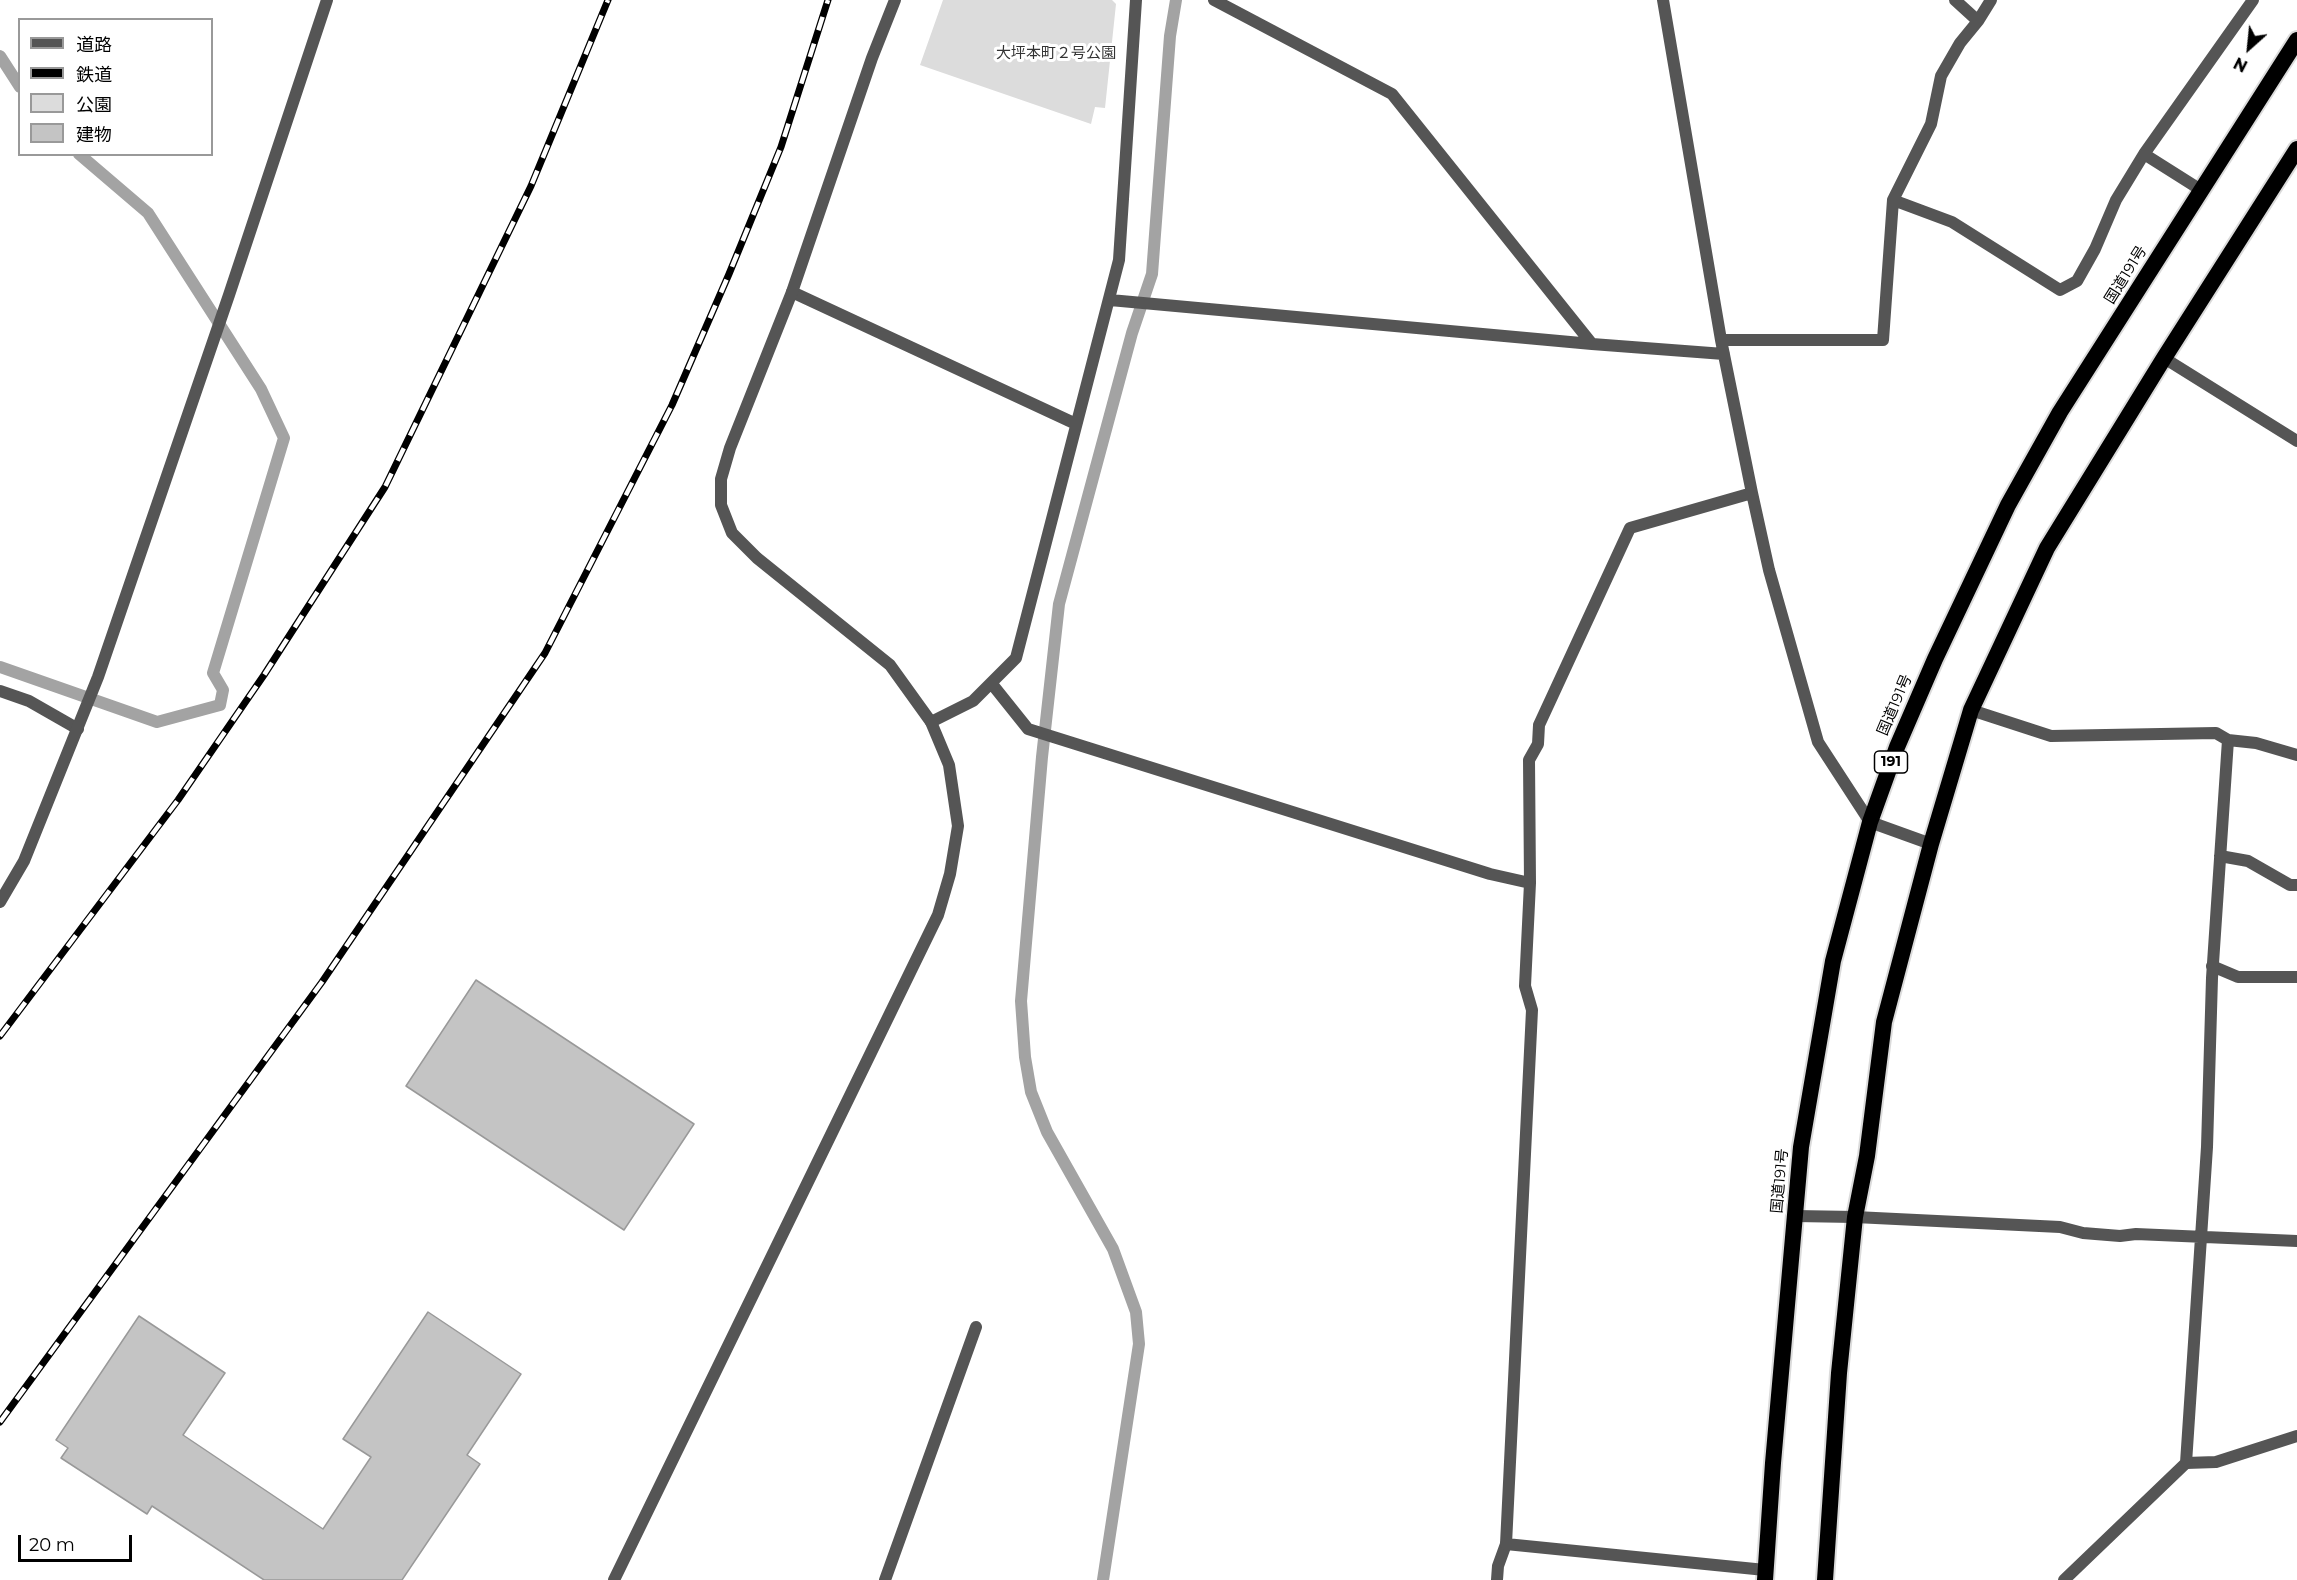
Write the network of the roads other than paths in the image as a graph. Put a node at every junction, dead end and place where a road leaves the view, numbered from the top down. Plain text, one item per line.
1 (327, 0) edge
2 (895, 0) edge
3 (1136, 0) edge
4 (1214, 0) edge
5 (1663, 0) edge
6 (1955, 0) edge
7 (1991, 0) edge
8 (2253, 0) edge
9 (1978, 21) junction
10 (2297, 40) edge
11 (2297, 149) edge
12 (2144, 154) junction
13 (2201, 190) junction
14 (1893, 200) junction
15 (792, 292) junction
16 (1116, 300) junction
17 (1721, 340) junction
18 (1592, 345) junction
19 (1724, 354) junction
20 (2164, 358) junction
21 (1076, 424) junction
22 (2297, 441) edge
23 (1752, 493) junction
24 (992, 684) junction
25 (0, 691) edge
26 (1971, 710) junction
27 (932, 722) junction
28 (78, 729) junction
29 (2228, 740) junction
30 (2297, 754) edge
31 (1870, 822) junction
32 (1931, 844) junction
33 (2220, 856) junction
34 (1530, 883) junction
35 (2297, 885) edge
36 (0, 902) edge
37 (2212, 966) junction
38 (2297, 977) edge
39 (1795, 1216) junction
40 (1855, 1217) junction
41 (2201, 1238) junction
42 (2297, 1241) edge
43 (976, 1327) dead end
44 (2297, 1436) edge
45 (2186, 1463) junction
46 (1506, 1544) junction
47 (1765, 1575) edge
48 (614, 1580) edge
49 (885, 1580) edge
50 (1497, 1580) edge
51 (1825, 1580) edge
52 (2064, 1580) edge

1 - 28 street
2 - 15 street
3 - 16 street
4 - 18 street
5 - 17 street
6 - 9 street
7 - 9 street
8 - 12 street
9 - 14 street
10 - 13 highway, 国道191号 / 191
11 - 20 highway
12 - 13 street
12 - 14 street
13 - 31 highway, 国道191号 / 191
14 - 17 street
15 - 21 street
15 - 27 street
16 - 18 street
16 - 21 street
17 - 19 street
18 - 19 street
19 - 23 street
20 - 22 street
20 - 26 highway
21 - 24 street
23 - 31 street
23 - 34 street
24 - 27 street
24 - 34 street
25 - 28 street
26 - 29 street
26 - 32 highway
27 - 48 street
28 - 36 street
29 - 30 street
29 - 33 street
31 - 32 street
31 - 39 highway, 国道191号 / 191
32 - 40 highway
33 - 35 street
33 - 37 street
34 - 46 street
37 - 38 street
37 - 41 street
39 - 40 street
39 - 47 highway, 国道191号 / 191
40 - 41 street
40 - 51 highway
41 - 42 street
41 - 45 street
43 - 49 street
44 - 45 street
45 - 52 street
46 - 47 street
46 - 50 street

